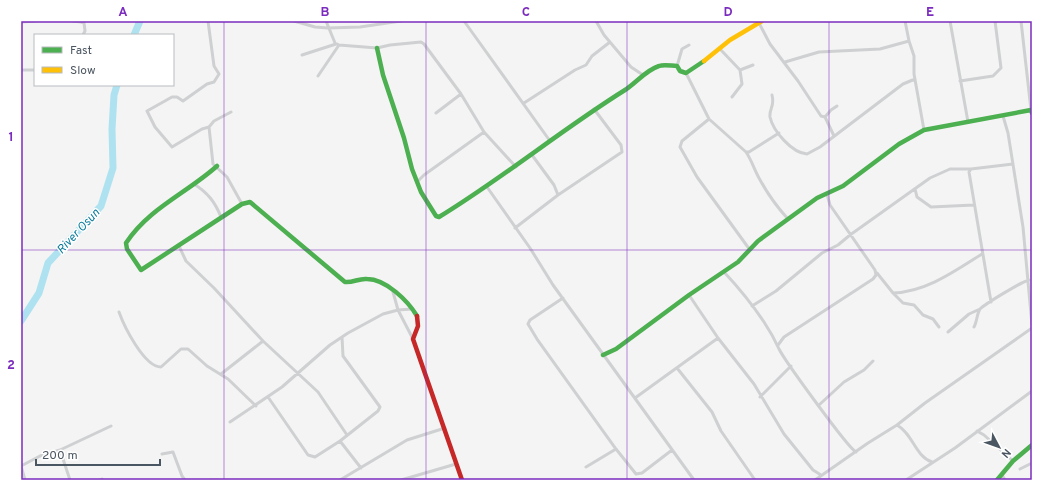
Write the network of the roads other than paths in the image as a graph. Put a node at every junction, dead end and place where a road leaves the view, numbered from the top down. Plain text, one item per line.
1 (35, 21) edge
2 (73, 21) edge
3 (82, 21) edge
4 (208, 21) edge
5 (294, 21) edge
6 (326, 21) edge
7 (401, 21) edge
8 (464, 21) edge
9 (596, 21) edge
10 (905, 21) edge
11 (950, 21) edge
12 (995, 21) edge
13 (1021, 21) edge
14 (21, 22) edge
15 (760, 22) edge
16 (328, 28) junction
17 (84, 34) edge
18 (909, 41) junction
19 (610, 42) junction
20 (338, 45) junction
21 (689, 45) dead end
22 (377, 48) junction
23 (720, 49) junction
24 (302, 55) dead end
25 (784, 62) junction
26 (753, 65) dead end
27 (677, 66) junction
28 (21, 70) edge
29 (34, 70) edge
30 (740, 70) junction
31 (686, 73) junction
32 (644, 75) junction
33 (318, 76) dead end
34 (915, 79) junction
35 (960, 81) junction
36 (461, 94) junction
37 (772, 95) dead end
38 (732, 97) dead end
39 (524, 103) junction
40 (837, 106) dead end
41 (594, 109) junction
42 (231, 112) dead end
43 (1032, 112) edge
44 (436, 113) dead end
45 (1003, 116) junction
46 (825, 117) junction
47 (709, 119) junction
48 (968, 122) junction
49 (209, 127) junction
50 (924, 130) junction
51 (484, 132) junction
52 (779, 133) junction
53 (834, 136) junction
54 (550, 141) junction
55 (746, 152) junction
56 (532, 155) junction
57 (1013, 164) junction
58 (217, 166) junction
59 (516, 167) junction
60 (971, 169) junction
61 (417, 182) junction
62 (194, 184) junction
63 (487, 187) junction
64 (915, 189) junction
65 (827, 194) junction
66 (558, 195) junction
67 (242, 204) junction
68 (974, 205) junction
69 (221, 217) junction
70 (789, 220) junction
71 (516, 228) junction
72 (850, 235) junction
73 (178, 246) junction
74 (750, 250) junction
75 (982, 254) junction
76 (724, 272) junction
77 (876, 273) junction
78 (1029, 280) junction
79 (393, 292) junction
80 (893, 293) junction
81 (689, 295) junction
82 (563, 298) junction
83 (991, 302) junction
84 (752, 306) junction
85 (412, 309) junction
86 (398, 310) junction
87 (980, 310) junction
88 (119, 312) dead end
89 (939, 327) dead end
90 (974, 327) dead end
91 (1032, 327) edge
92 (948, 332) dead end
93 (342, 337) junction
94 (413, 338) junction
95 (718, 338) junction
96 (263, 341) junction
97 (778, 345) junction
98 (603, 355) junction
99 (873, 361) dead end
100 (791, 366) junction
101 (677, 368) junction
102 (221, 374) junction
103 (298, 375) junction
104 (1032, 391) edge
105 (268, 397) junction
106 (760, 397) junction
107 (635, 398) junction
108 (819, 405) junction
109 (256, 406) junction
110 (230, 422) dead end
111 (897, 425) junction
112 (110, 426) dead end
113 (983, 427) junction
114 (445, 428) junction
115 (977, 431) junction
116 (347, 435) junction
117 (984, 435) junction
118 (340, 441) junction
119 (1032, 445) edge
120 (616, 449) junction
121 (60, 450) junction
122 (672, 450) junction
123 (856, 452) junction
124 (162, 454) dead end
125 (1013, 461) junction
126 (932, 462) junction
127 (1032, 463) edge
128 (456, 464) junction
129 (586, 467) dead end
130 (361, 468) junction
131 (1020, 469) dead end
132 (821, 475) junction
133 (1002, 475) junction
134 (25, 480) edge
135 (70, 480) edge
136 (185, 480) edge
137 (210, 480) edge
138 (218, 480) edge
139 (340, 480) edge
140 (401, 480) edge
141 (462, 480) edge
142 (694, 480) edge
143 (755, 480) edge
144 (815, 480) edge
145 (906, 480) edge
146 (998, 480) edge
147 (1005, 480) edge

1 - 14 street
2 - 3 street
3 - 17 street
4 - 49 street
5 - 16 street
6 - 16 street
7 - 16 street
8 - 39 street
9 - 19 street
10 - 18 street
11 - 35 street
12 - 35 street
13 - 43 street
15 - 23 street
15 - 25 street
16 - 20 street
18 - 25 street
18 - 34 street
19 - 32 street
19 - 39 street
20 - 22 street
20 - 24 street
20 - 33 street
21 - 27 street
22 - 36 street
22 - 61 street
23 - 30 street
23 - 31 street
25 - 46 street
26 - 30 street
27 - 31 street
27 - 32 street
28 - 29 street
30 - 38 street
31 - 47 street
32 - 41 street
34 - 50 street
34 - 53 street
35 - 48 street
36 - 44 street
36 - 51 street
37 - 52 street
39 - 54 street
40 - 46 street
41 - 54 street
41 - 66 street
42 - 49 street
43 - 45 street
45 - 48 street
45 - 57 street
46 - 53 street
47 - 55 street
47 - 74 street
48 - 50 street
49 - 58 street
50 - 65 street
51 - 59 street
51 - 61 street
52 - 53 street
52 - 55 street
54 - 56 street
55 - 70 street
56 - 59 street
56 - 66 street
57 - 60 street
57 - 78 street
58 - 62 street
58 - 67 street
59 - 63 street
60 - 64 street
60 - 68 street
61 - 63 street
62 - 69 street
62 - 73 street
63 - 71 street
64 - 68 street
64 - 72 street
65 - 70 street
65 - 72 street
66 - 71 street
67 - 69 street
67 - 79 street
68 - 75 street
69 - 73 street
70 - 74 street
71 - 82 street
72 - 77 street
72 - 84 street
73 - 96 street
74 - 76 street
75 - 80 street
75 - 83 street
76 - 81 street
76 - 84 street
77 - 80 street
77 - 97 street
78 - 83 street
78 - 91 street
79 - 85 street
79 - 86 street
80 - 89 street
81 - 95 street
81 - 98 street
82 - 98 street
82 - 120 street
83 - 87 street
84 - 97 street
85 - 86 street
85 - 94 street
86 - 93 street
86 - 94 street
87 - 90 street
87 - 92 street
88 - 102 street
91 - 111 street
93 - 103 street
93 - 116 street
94 - 114 street
95 - 101 street
95 - 106 street
96 - 102 street
96 - 103 street
97 - 100 street
98 - 107 street
99 - 108 street
100 - 106 street
100 - 108 street
101 - 107 street
101 - 143 street
102 - 109 street
103 - 105 street
103 - 116 street
104 - 113 street
105 - 109 street
105 - 118 street
106 - 132 street
107 - 122 street
108 - 123 street
109 - 110 street
111 - 123 street
111 - 126 street
112 - 121 street
113 - 115 street
113 - 117 street
114 - 128 street
114 - 130 street
115 - 117 street
115 - 126 street
116 - 118 street
117 - 125 street
118 - 130 street
119 - 125 street
120 - 122 street
120 - 129 street
121 - 134 street
121 - 135 street
122 - 142 street
123 - 132 street
124 - 136 street
125 - 133 street
126 - 145 street
127 - 131 street
128 - 140 street
128 - 141 street
130 - 139 street
132 - 144 street
133 - 146 street
133 - 147 street
137 - 138 street

